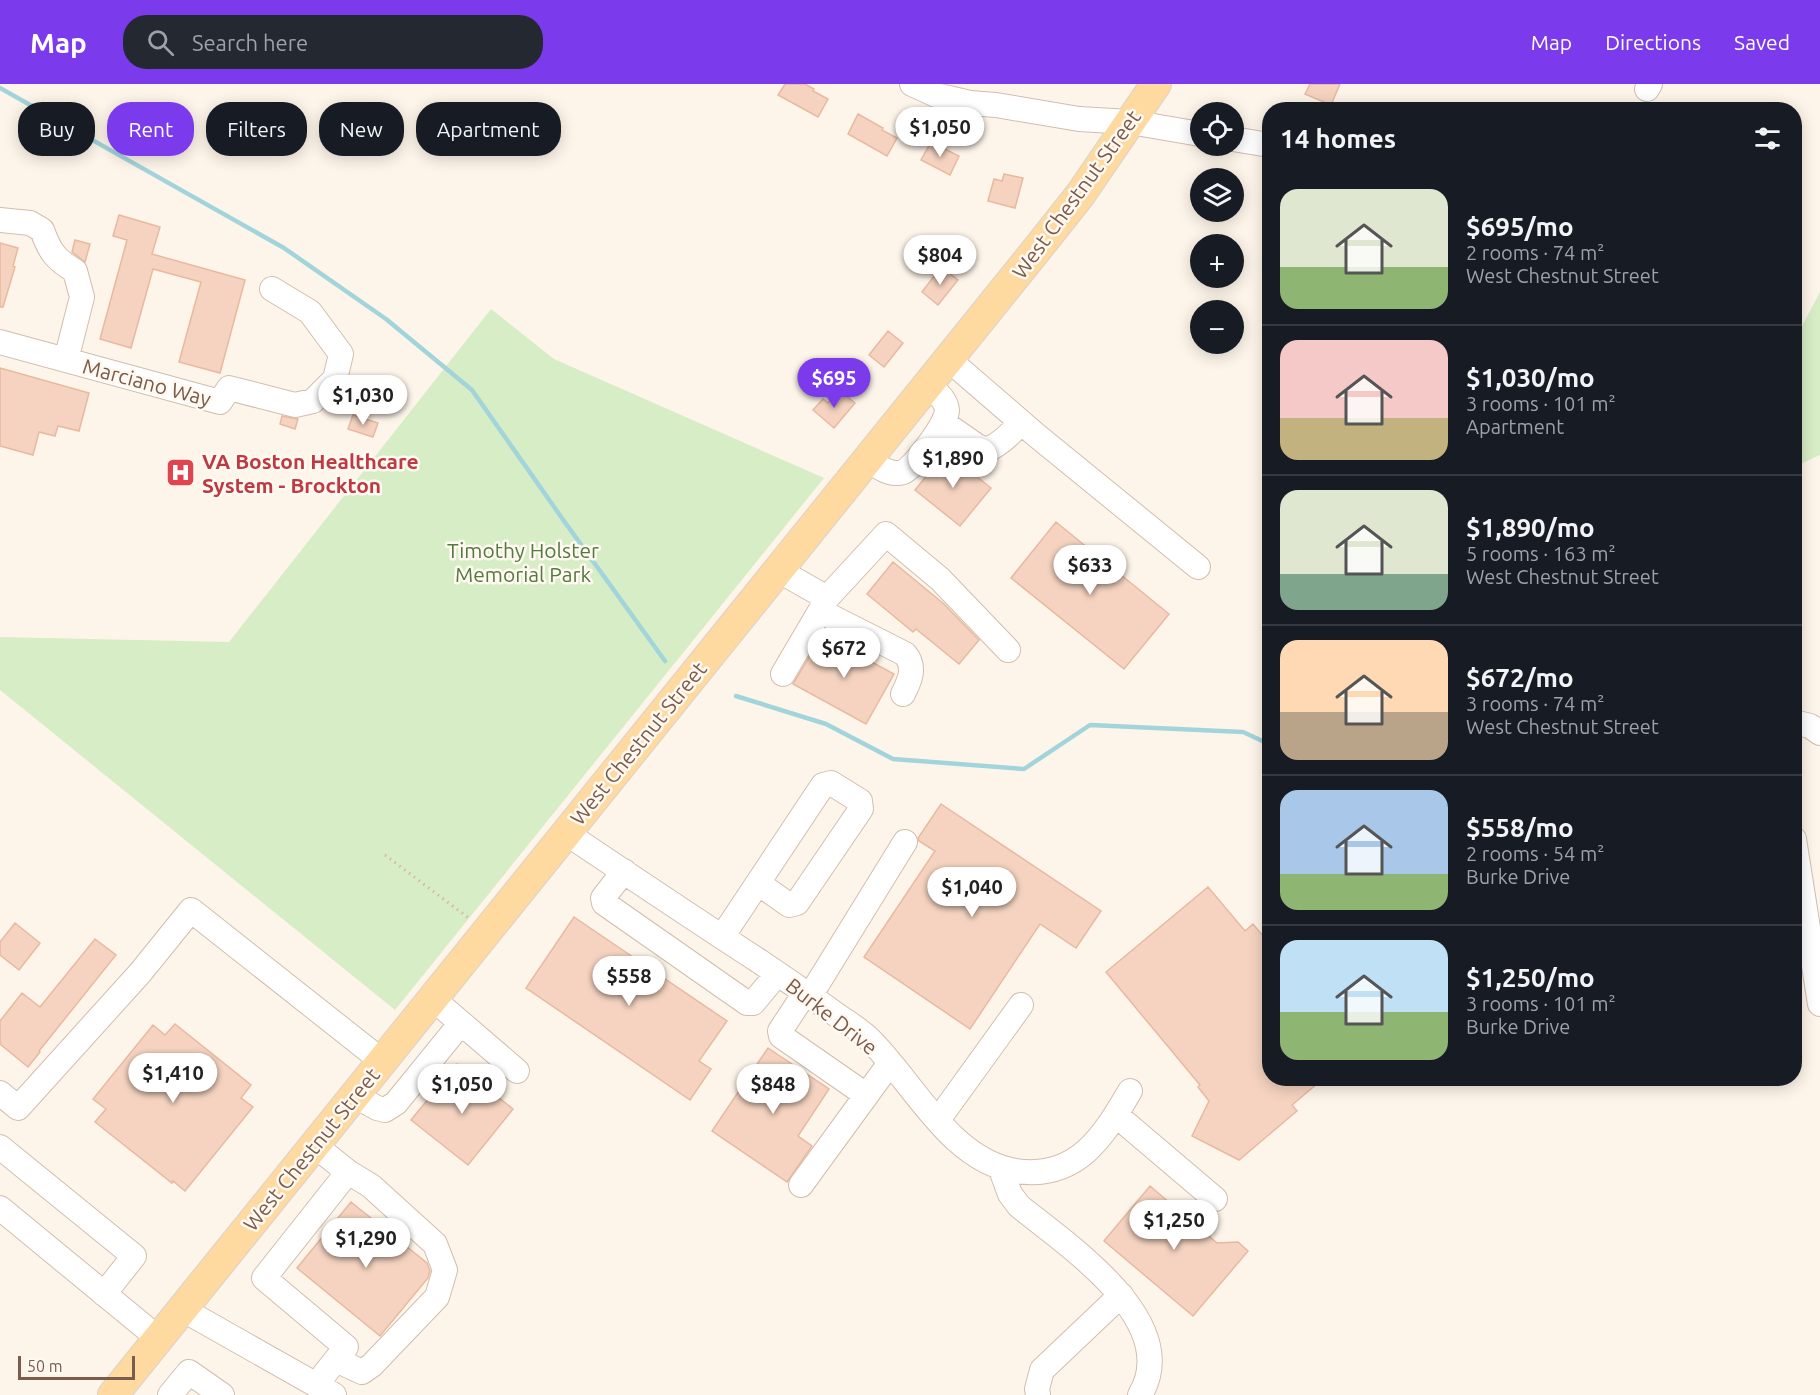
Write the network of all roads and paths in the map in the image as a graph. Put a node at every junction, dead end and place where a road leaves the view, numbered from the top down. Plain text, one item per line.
1 (912, 84) edge
2 (1155, 84) edge
3 (1130, 122) junction
4 (1190, 132) edge
5 (1244, 141) edge
6 (1262, 144) edge
7 (0, 220) edge
8 (272, 289) dead end
9 (0, 342) edge
10 (948, 359) junction
11 (66, 360) junction
12 (928, 384) junction
13 (1021, 422) junction
14 (944, 423) junction
15 (867, 460) junction
16 (1198, 567) dead end
17 (778, 570) junction
18 (823, 604) junction
19 (1008, 650) dead end
20 (783, 674) dead end
21 (903, 694) dead end
22 (1802, 724) edge
23 (1820, 733) edge
24 (566, 832) junction
25 (905, 842) dead end
26 (386, 855) dead end
27 (624, 872) junction
28 (758, 883) junction
29 (1802, 890) edge
30 (486, 931) junction
31 (722, 937) junction
32 (777, 974) junction
33 (807, 994) junction
34 (432, 998) junction
35 (1820, 1004) edge
36 (1021, 1005) dead end
37 (461, 1023) junction
38 (382, 1061) junction
39 (890, 1063) junction
40 (517, 1071) dead end
41 (1130, 1092) dead end
42 (0, 1093) edge
43 (354, 1095) junction
44 (866, 1095) junction
45 (1116, 1115) junction
46 (938, 1120) junction
47 (314, 1144) junction
48 (0, 1147) edge
49 (1000, 1167) junction
50 (348, 1172) junction
51 (801, 1185) dead end
52 (1215, 1199) dead end
53 (0, 1208) edge
54 (104, 1294) junction
55 (1121, 1295) junction
56 (182, 1309) junction
57 (158, 1338) junction
58 (336, 1360) junction
59 (325, 1390) edge
60 (113, 1395) edge
61 (170, 1395) edge
62 (222, 1395) edge
63 (1038, 1395) edge
64 (1140, 1395) edge

1 - 3 street
2 - 3 main road, West Chestnut Street
3 - 4 street
3 - 10 main road, West Chestnut Street
5 - 6 street
7 - 11 street
8 - 11 street, Marciano Way
9 - 11 street, Marciano Way
10 - 12 main road, West Chestnut Street
10 - 13 street
12 - 14 street
12 - 15 main road, West Chestnut Street
13 - 14 street
13 - 16 street
14 - 15 street
15 - 17 main road, West Chestnut Street
17 - 18 street
17 - 24 main road, West Chestnut Street
18 - 19 street
18 - 20 street
18 - 21 street
22 - 23 street
24 - 27 street, Burke Drive
24 - 30 main road, West Chestnut Street
25 - 33 street
26 - 30 path
27 - 31 street, Burke Drive
27 - 32 street
28 - 28 street
28 - 31 street
29 - 35 street
30 - 34 main road, West Chestnut Street
31 - 32 street, Burke Drive
32 - 33 street, Burke Drive
33 - 39 street, Burke Drive
33 - 44 street
34 - 37 street
34 - 38 main road, West Chestnut Street
36 - 46 street
37 - 40 street
37 - 43 street
38 - 42 street
38 - 43 main road, West Chestnut Street
39 - 44 street
39 - 46 street, Burke Drive
41 - 45 street, Burke Drive
43 - 47 main road, West Chestnut Street
44 - 51 street
45 - 49 street, Burke Drive
45 - 52 street
46 - 49 street, Burke Drive
47 - 50 street
47 - 56 main road, West Chestnut Street
48 - 54 street
49 - 55 street
50 - 58 street
50 - 58 street
53 - 54 street
54 - 57 street
55 - 63 street
55 - 64 street
56 - 57 main road, West Chestnut Street
56 - 59 street
57 - 60 main road, West Chestnut Street
58 - 59 street
61 - 62 street

